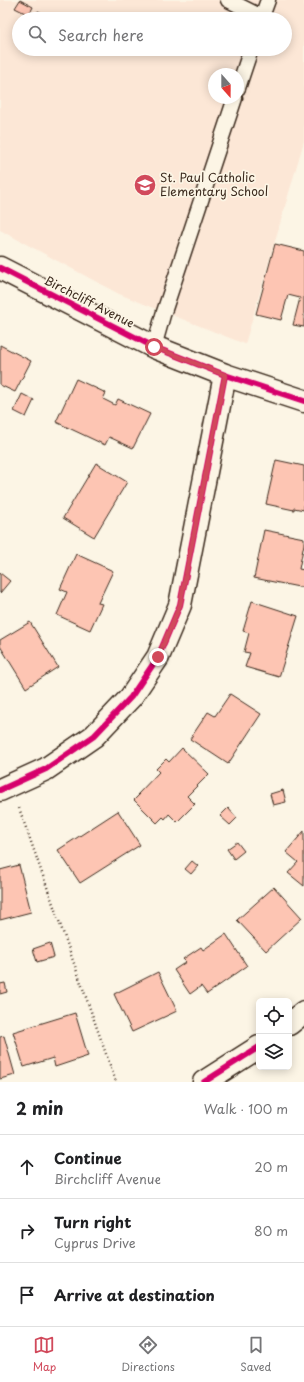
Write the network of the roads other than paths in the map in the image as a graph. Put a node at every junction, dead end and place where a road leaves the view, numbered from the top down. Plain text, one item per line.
1 (228, 0) edge
2 (268, 0) edge
3 (250, 12) edge
4 (263, 12) edge
5 (249, 56) edge
6 (244, 70) edge
7 (233, 104) edge
8 (0, 268) edge
9 (154, 347) junction
10 (225, 375) junction
11 (304, 401) edge
12 (0, 790) edge
13 (304, 1012) edge
14 (292, 1022) edge
15 (256, 1049) edge
16 (204, 1082) edge

1 - 3 lane
2 - 4 lane
5 - 6 lane
7 - 9 lane
8 - 9 street, Birchcliff Avenue
9 - 10 street, Birchcliff Avenue
10 - 11 street, Birchcliff Avenue
10 - 12 street
13 - 14 street
15 - 16 street

